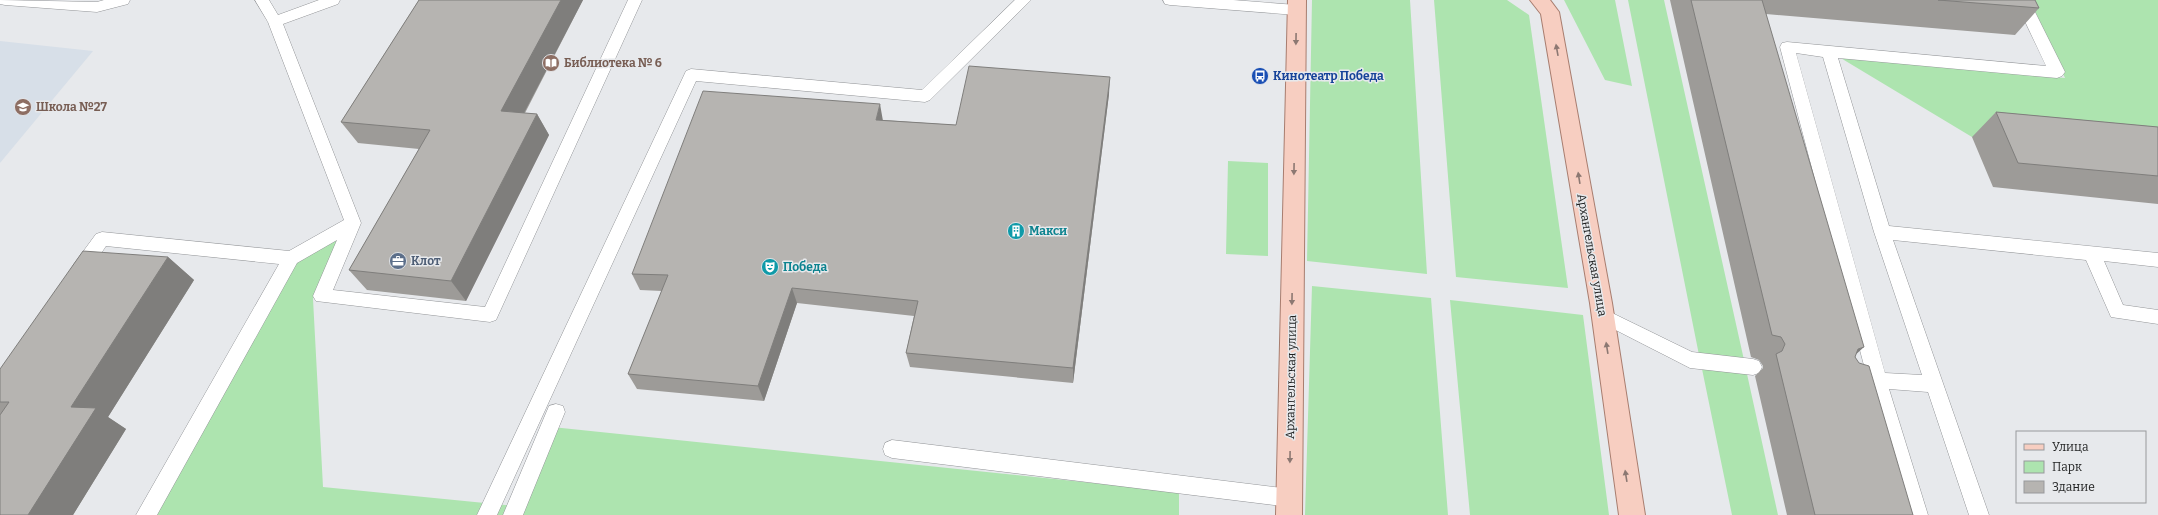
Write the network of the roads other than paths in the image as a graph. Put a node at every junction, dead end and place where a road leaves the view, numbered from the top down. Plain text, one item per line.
1 (5, 0) edge
2 (123, 0) edge
3 (262, 0) edge
4 (333, 0) edge
5 (635, 0) edge
6 (1024, 0) edge
7 (1170, 0) edge
8 (1539, 0) edge
9 (2022, 0) edge
10 (1296, 5) edge
11 (275, 22) junction
12 (1829, 52) junction
13 (353, 223) junction
14 (1882, 232) junction
15 (2092, 254) junction
16 (291, 258) junction
17 (2158, 260) edge
18 (70, 282) edge
19 (1602, 315) junction
20 (2158, 317) edge
21 (1753, 367) dead end
22 (1849, 378) edge
23 (1878, 382) junction
24 (1933, 384) junction
25 (556, 412) dead end
26 (892, 449) dead end
27 (1290, 507) edge
28 (146, 515) edge
29 (487, 515) edge
30 (513, 515) edge
31 (1632, 515) edge
32 (1918, 515) edge
33 (1979, 515) edge

1 - 2 lane
3 - 11 lane
4 - 11 lane
5 - 13 lane
6 - 29 lane
7 - 10 lane
19 -> 8 main road, Архангельская улица
9 - 12 lane
10 -> 27 main road, Архангельская улица
11 - 13 lane
12 - 14 lane
12 - 23 lane
13 - 16 lane
14 - 15 lane
14 - 24 lane
15 - 17 lane
15 - 20 lane
16 - 18 lane
16 - 28 lane
19 - 21 lane
31 -> 19 main road, Архангельская улица
22 - 23 lane
23 - 24 lane
23 - 32 lane
24 - 33 lane
25 - 30 lane
26 - 27 lane

